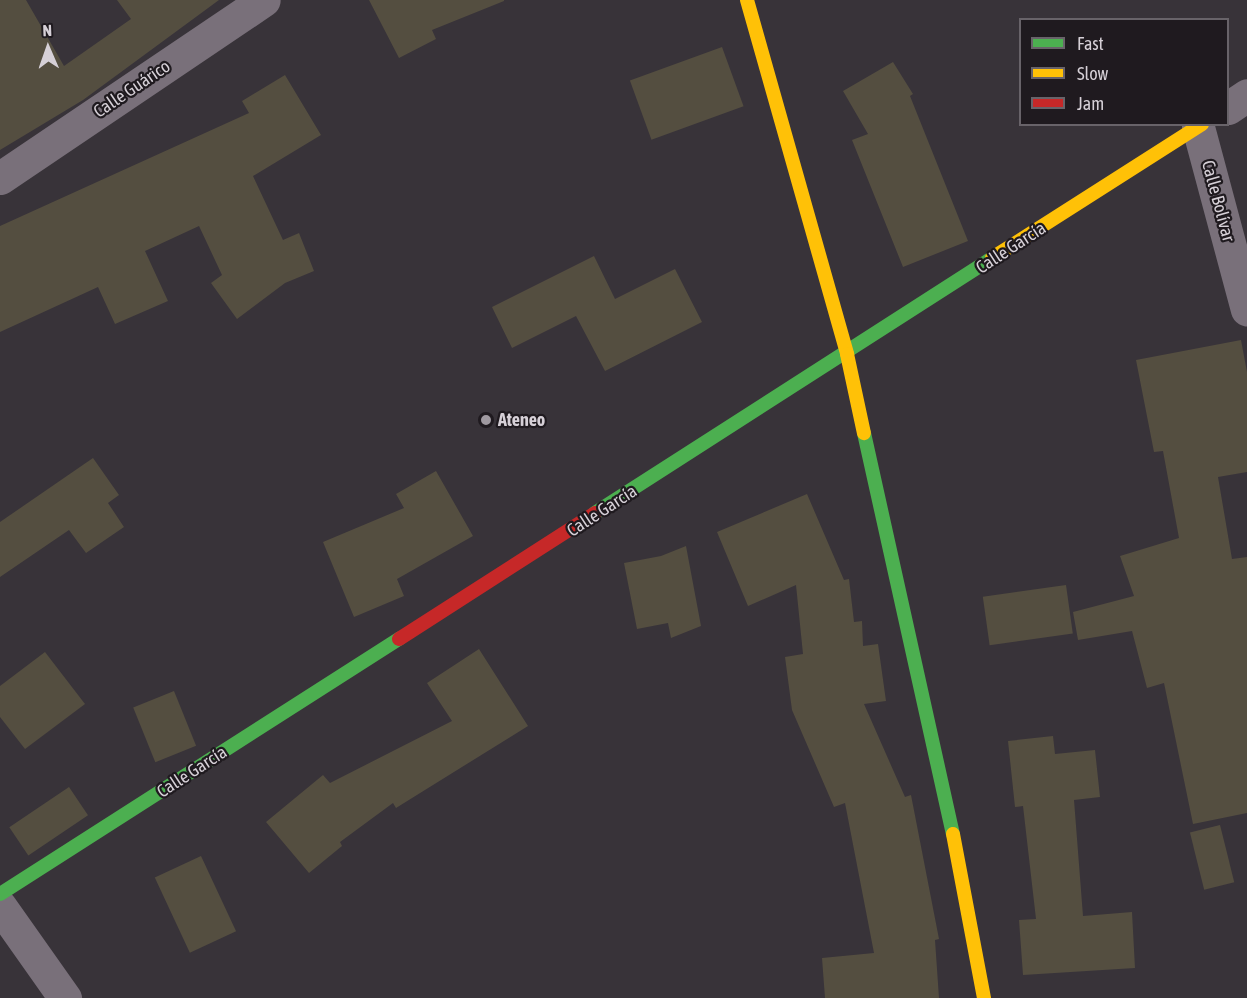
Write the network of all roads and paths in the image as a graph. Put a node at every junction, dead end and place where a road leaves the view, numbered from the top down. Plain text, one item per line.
1 (264, 0) edge
2 (747, 0) edge
3 (1247, 95) edge
4 (1229, 107) edge
5 (1200, 126) edge
6 (0, 178) edge
7 (1247, 309) edge
8 (847, 354) junction
9 (0, 894) edge
10 (0, 906) edge
11 (65, 998) edge
12 (984, 998) edge

1 - 6 street, Calle Guárico
2 - 8 street
3 - 4 street
5 - 7 street, Calle Bolívar
5 - 8 street, Calle García
8 - 9 street, Calle García
8 - 12 street
10 - 11 street

